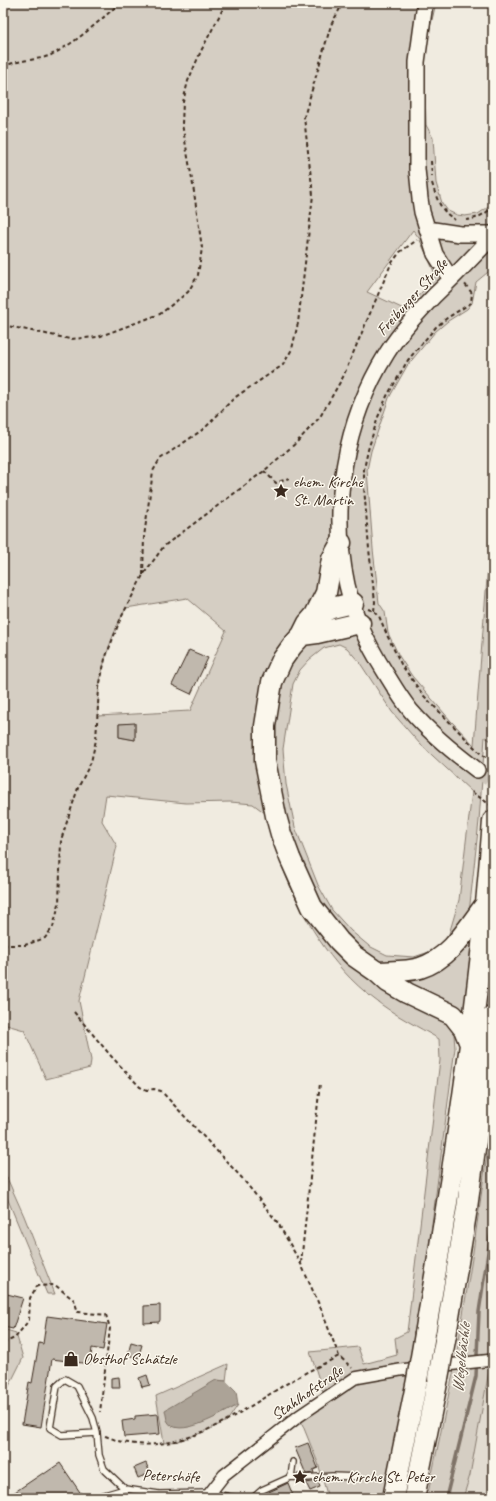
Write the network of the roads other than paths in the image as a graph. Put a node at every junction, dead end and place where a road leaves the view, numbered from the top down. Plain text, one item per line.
1 (425, 3) edge
2 (429, 234) junction
3 (493, 235) edge
4 (456, 274) junction
5 (341, 543) junction
6 (353, 603) junction
7 (315, 615) junction
8 (367, 617) junction
9 (302, 635) junction
10 (477, 770) tunnel mouth
11 (493, 825) edge
12 (485, 905) junction
13 (377, 972) junction
14 (493, 1016) edge
15 (470, 1044) junction
16 (488, 1360) edge
17 (97, 1433) junction
18 (293, 1462) dead end
19 (291, 1477) junction
20 (357, 1477) dead end
21 (125, 1490) junction
22 (209, 1496) edge
23 (94, 1498) edge
24 (235, 1498) edge
25 (253, 1498) edge
26 (393, 1498) edge
27 (414, 1498) edge

1 - 2 main road
2 - 3 main road
2 - 4 main road
3 - 4 main road, Freiburger Straße
4 - 5 main road, Freiburger Straße
5 - 6 main road, Freiburger Straße
5 - 7 highway
6 - 7 highway
6 - 8 main road, Freiburger Straße
7 - 9 highway
8 - 9 highway
8 - 10 main road, Freiburger Straße
9 - 13 highway
11 - 12 highway
12 - 13 highway
12 - 15 highway
13 - 15 highway
14 - 27 highway, bridge
15 - 26 highway, bridge
16 - 22 street, Stahlhofstraße
17 - 17 lane, Petershöfe
17 - 21 lane, Petershöfe
18 - 19 lane
19 - 20 lane
19 - 25 lane
21 - 22 lane, Petershöfe
21 - 23 lane, Petershöfe
22 - 24 lane, Petershöfe

